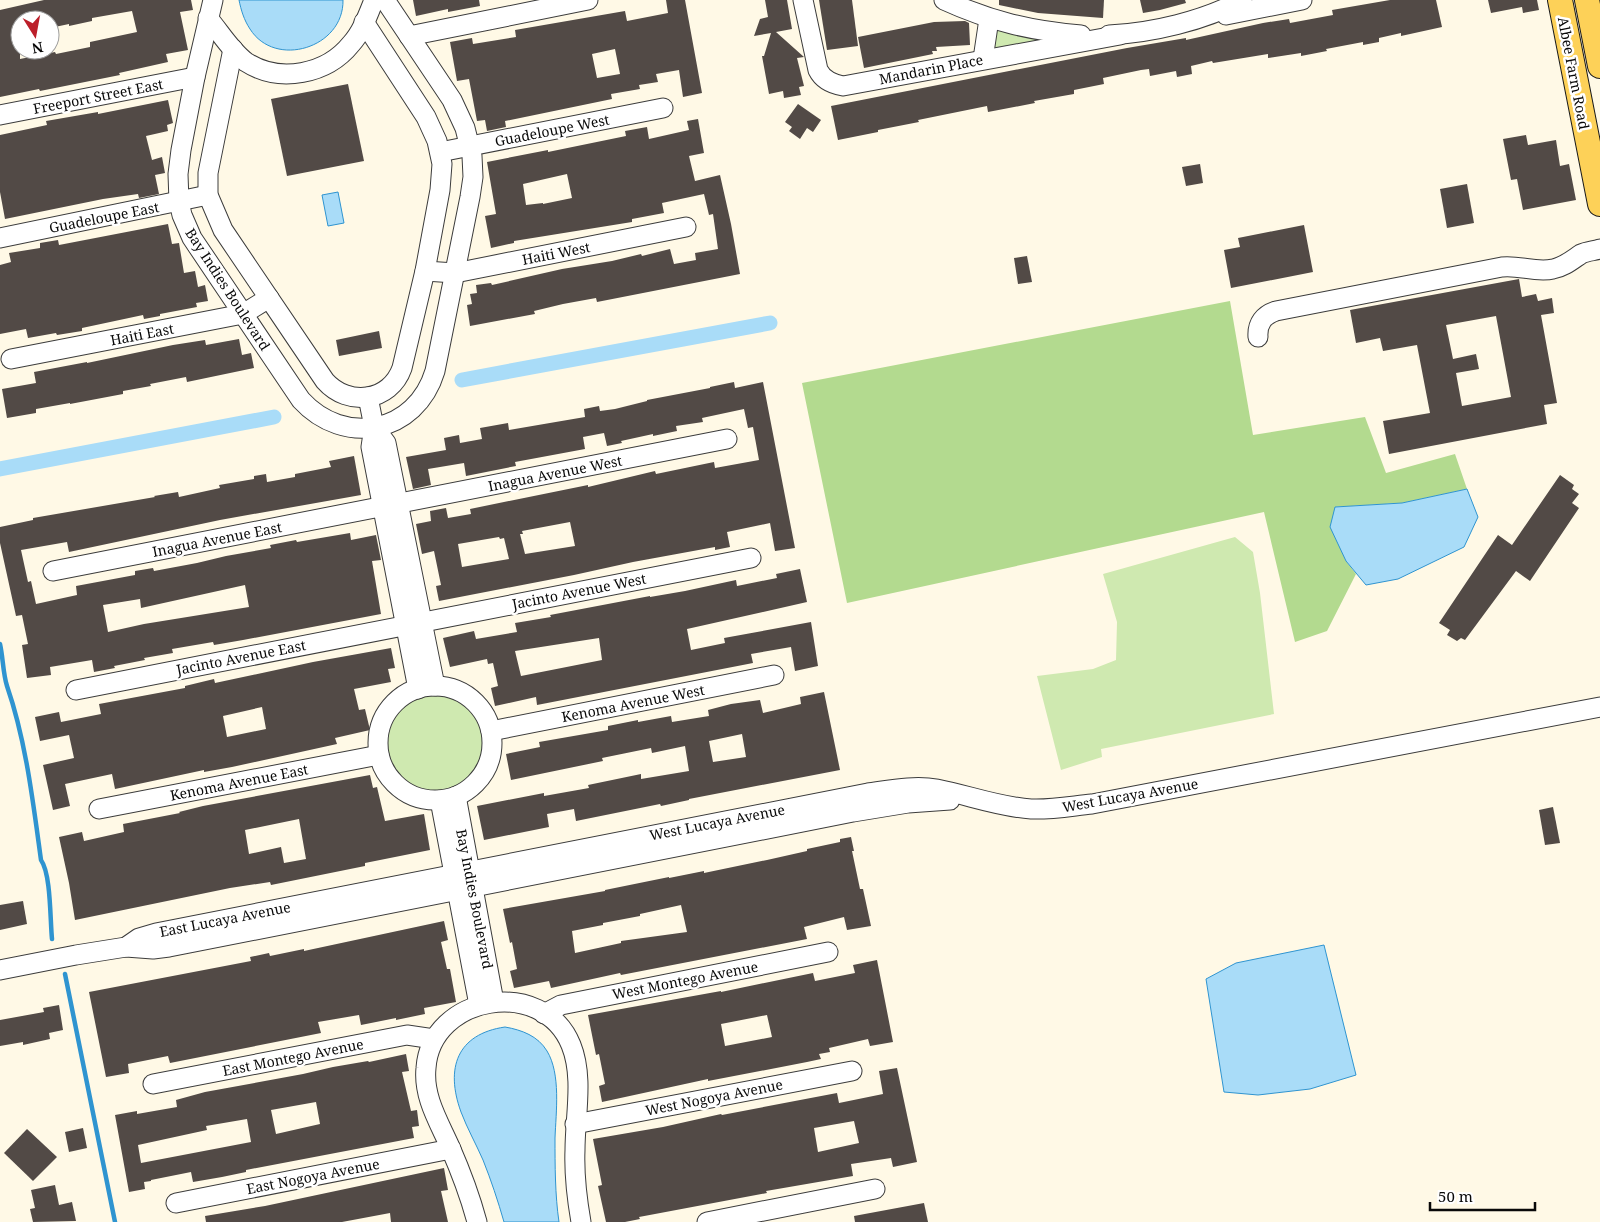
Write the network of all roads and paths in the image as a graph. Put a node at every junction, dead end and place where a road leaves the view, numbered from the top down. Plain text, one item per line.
1 (374, 0) edge
2 (385, 0) edge
3 (588, 0) edge
4 (803, 0) edge
5 (944, 0) edge
6 (1242, 0) edge
7 (1302, 0) edge
8 (1560, 0) edge
9 (1587, 0) edge
10 (211, 9) edge
11 (989, 19) junction
12 (364, 22) junction
13 (1171, 26) junction
14 (1120, 35) junction
15 (409, 36) junction
16 (233, 49) junction
17 (982, 59) junction
18 (1600, 66) edge
19 (195, 77) junction
20 (1591, 107) edge
21 (663, 108) dead end
22 (0, 115) edge
23 (470, 146) junction
24 (440, 152) junction
25 (208, 195) junction
26 (179, 202) junction
27 (1600, 204) edge
28 (686, 227) dead end
29 (0, 238) edge
30 (1600, 249) edge
31 (425, 271) junction
32 (455, 273) junction
33 (269, 298) junction
34 (243, 314) junction
35 (1258, 337) dead end
36 (11, 359) dead end
37 (368, 397) junction
38 (374, 427) junction
39 (728, 439) dead end
40 (390, 506) junction
41 (751, 558) dead end
42 (53, 572) dead end
43 (414, 623) junction
44 (774, 675) dead end
45 (426, 687) junction
46 (76, 690) dead end
47 (1600, 707) edge
48 (491, 732) junction
49 (379, 755) junction
50 (448, 798) junction
51 (100, 809) dead end
52 (733, 828) joint
53 (463, 880) junction
54 (828, 952) dead end
55 (0, 970) edge
56 (487, 1003) junction
57 (544, 1014) junction
58 (434, 1039) junction
59 (852, 1071) dead end
60 (153, 1084) dead end
61 (575, 1124) junction
62 (451, 1149) junction
63 (875, 1189) dead end
64 (176, 1203) dead end
65 (478, 1222) edge
66 (581, 1222) edge
67 (707, 1222) edge

1 - 12 street
2 - 15 street, Bay Indies Boulevard
3 - 15 street
4 - 17 street, Mandarin Place
5 - 11 street
6 - 13 street
7 - 13 street
8 - 20 main road, Albee Farm Road
9 - 18 main road, Albee Farm Road
10 - 16 street
10 - 19 street, Bay Indies Boulevard
11 - 14 street
11 - 17 street
12 - 16 street
12 - 24 street, Bay Indies Boulevard
13 - 14 street
14 - 17 street, Mandarin Place
15 - 23 street, Bay Indies Boulevard
16 - 25 street, Bay Indies Boulevard
19 - 22 street, Freeport Street East
19 - 26 street, Bay Indies Boulevard
20 - 27 main road, Albee Farm Road
21 - 23 street, Guadeloupe West
23 - 24 street, Guadeloupe West
23 - 32 street, Bay Indies Boulevard
24 - 31 street, Bay Indies Boulevard
25 - 26 street, Guadeloupe East
25 - 33 street, Bay Indies Boulevard
26 - 29 street, Guadeloupe East
26 - 34 street, Bay Indies Boulevard
28 - 32 street, Haiti West
30 - 35 street
31 - 32 street, Haiti West
31 - 37 street, Bay Indies Boulevard
32 - 38 street, Bay Indies Boulevard
33 - 34 street, Haiti East
33 - 37 street, Bay Indies Boulevard
34 - 36 street, Haiti East
34 - 38 street, Bay Indies Boulevard
37 - 38 street
38 - 40 street
39 - 40 street, Inagua Avenue West
40 - 42 street, Inagua Avenue East
40 - 43 street
41 - 43 street, Jacinto Avenue West
43 - 45 street
43 - 46 street, Jacinto Avenue East
44 - 48 street, Kenoma Avenue West
45 - 48 street
45 - 49 street
47 - 52 street, West Lucaya Avenue
48 - 50 street
49 - 50 street
49 - 51 street, Kenoma Avenue East
50 - 53 street, Bay Indies Boulevard
52 - 53 street, East Lucaya Avenue
53 - 55 street, East Lucaya Avenue
53 - 56 street, Bay Indies Boulevard
54 - 57 street, West Montego Avenue
56 - 57 street
56 - 58 street
57 - 61 street
58 - 60 street, East Montego Avenue
58 - 62 street
59 - 61 street, West Nogoya Avenue
61 - 66 street
62 - 64 street, East Nogoya Avenue
62 - 65 street
63 - 67 street

